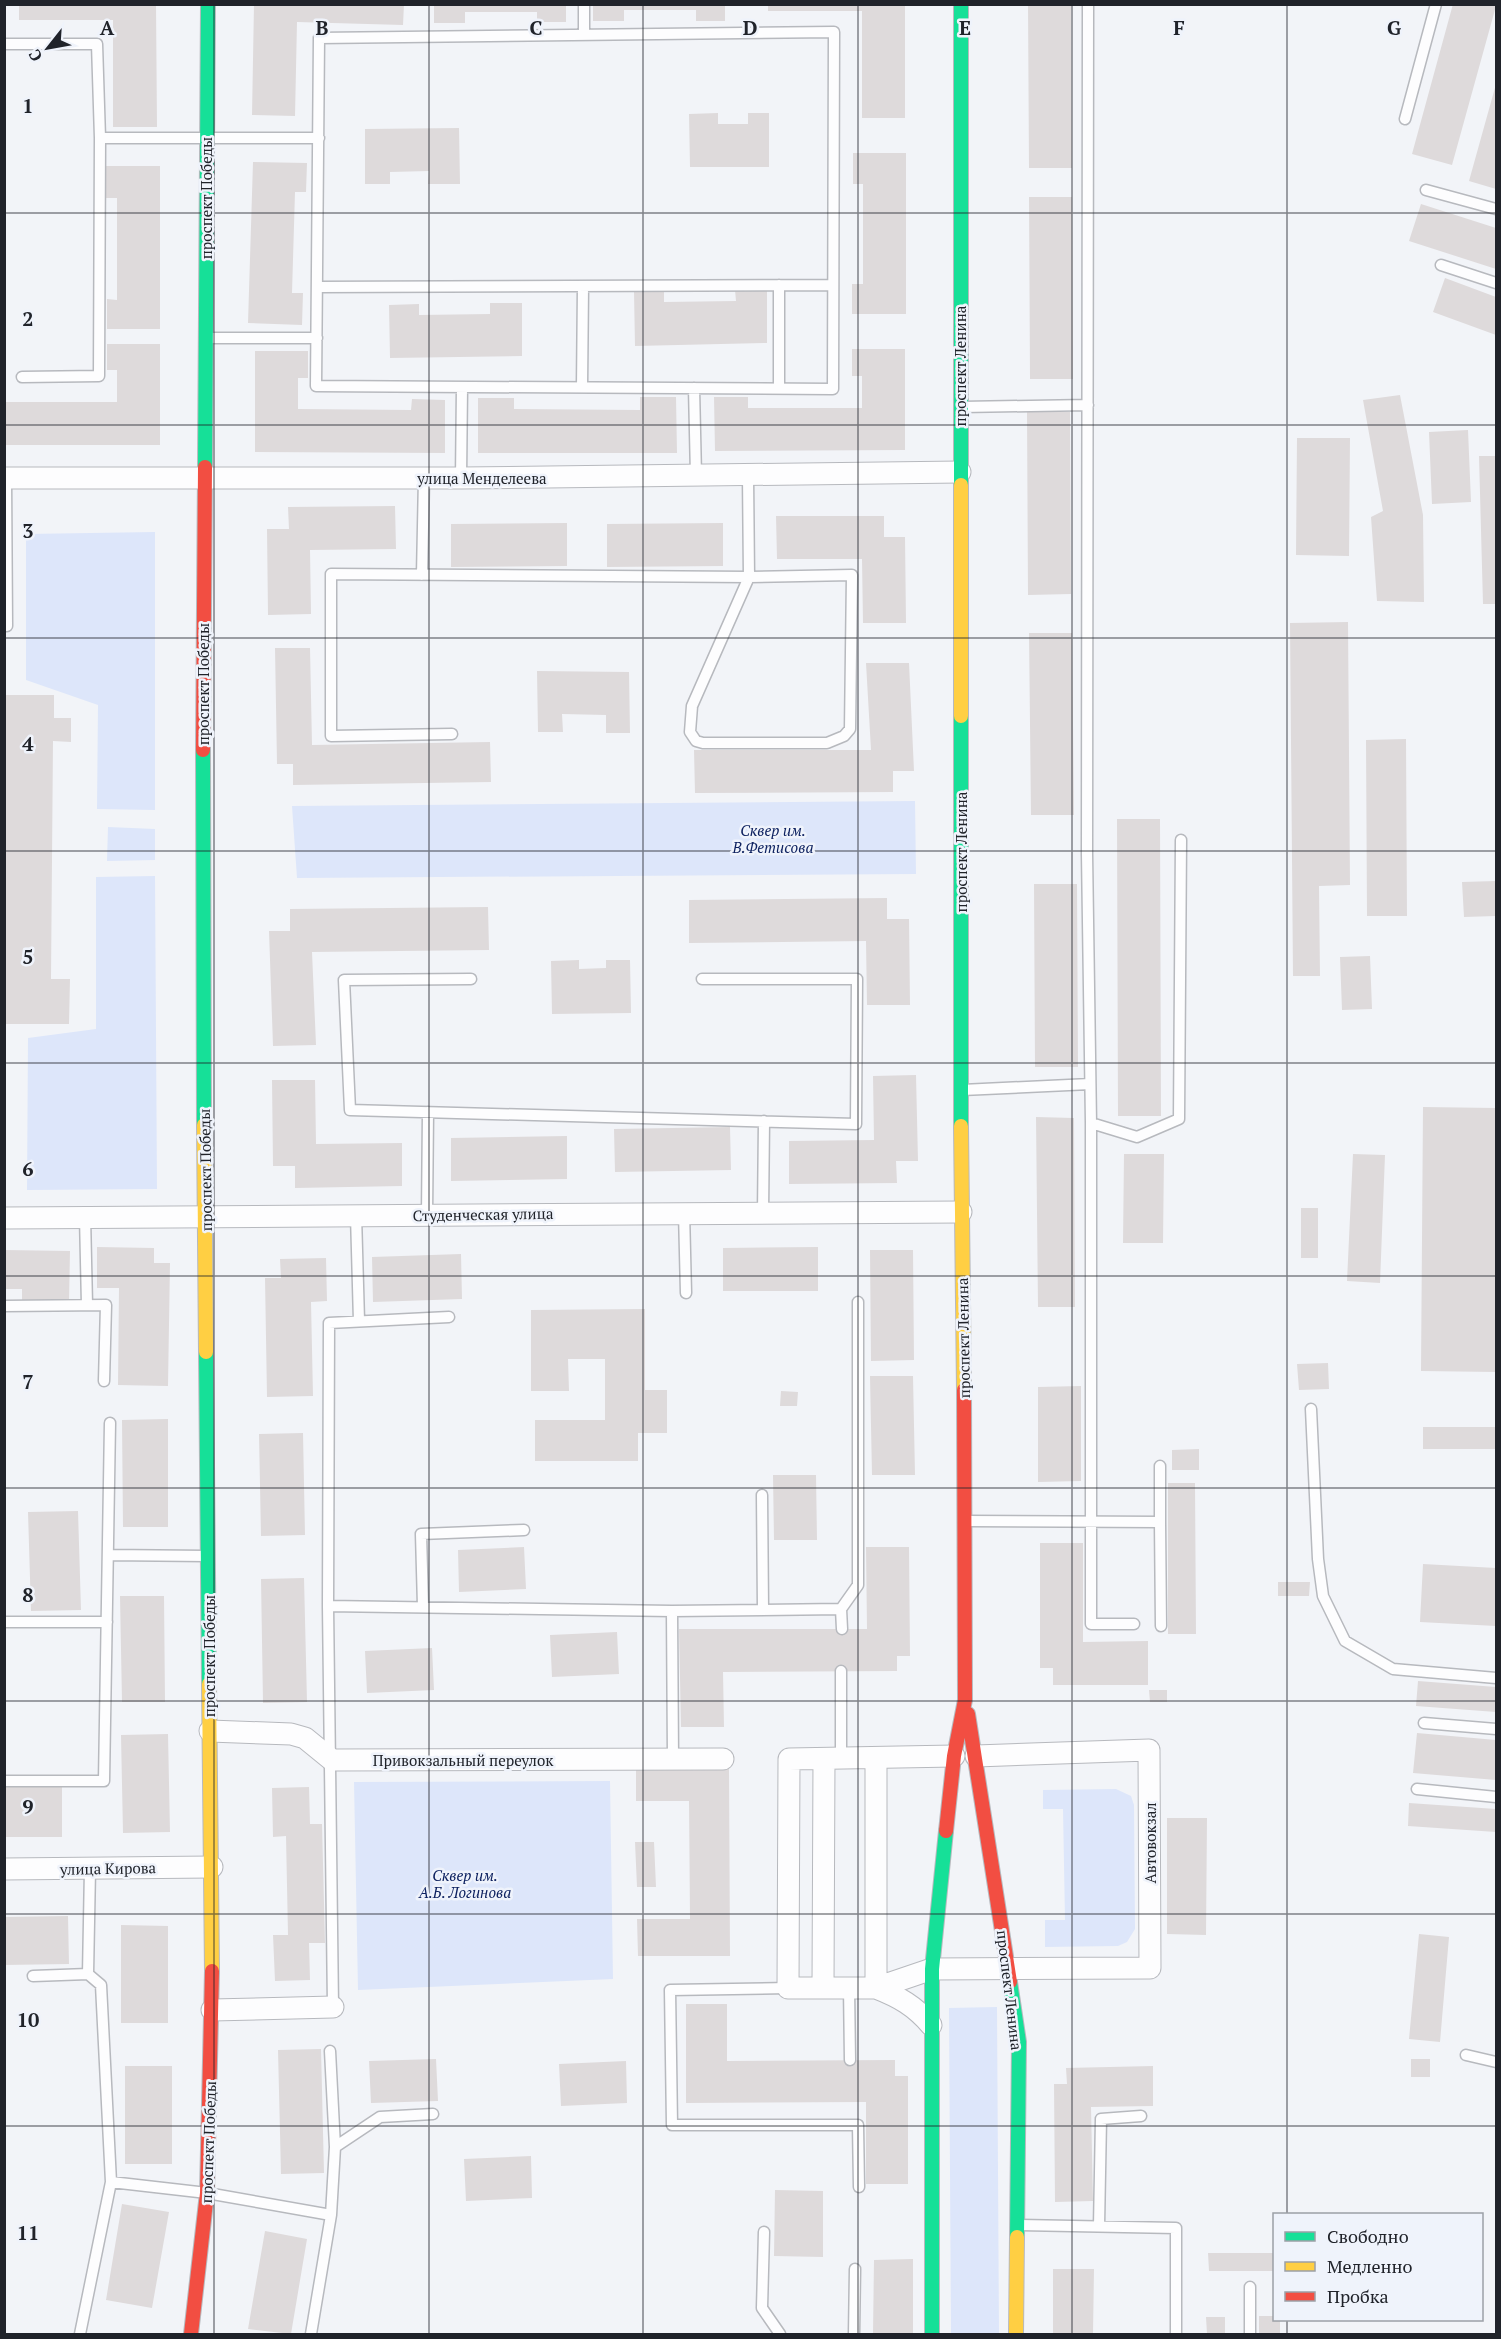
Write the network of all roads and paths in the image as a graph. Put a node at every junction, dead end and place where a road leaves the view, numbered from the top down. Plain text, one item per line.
1 (208, 4) edge
2 (584, 4) edge
3 (961, 4) edge
4 (1088, 4) edge
5 (1436, 4) edge
6 (584, 35) junction
7 (4, 44) edge
8 (1405, 119) dead end
9 (206, 137) junction
10 (100, 138) junction
11 (319, 138) junction
12 (1426, 190) dead end
13 (1497, 209) edge
14 (1440, 265) dead end
15 (1497, 284) edge
16 (779, 285) junction
17 (833, 285) junction
18 (583, 286) junction
19 (318, 287) junction
20 (317, 338) junction
21 (206, 339) junction
22 (22, 377) dead end
23 (462, 387) junction
24 (582, 387) junction
25 (694, 388) junction
26 (779, 388) junction
27 (1088, 405) junction
28 (960, 407) junction
29 (960, 472) junction
30 (696, 476) junction
31 (748, 476) junction
32 (205, 477) junction
33 (5, 478) edge
34 (424, 478) junction
35 (462, 478) junction
36 (422, 575) junction
37 (749, 577) junction
38 (4, 626) edge
39 (452, 734) dead end
40 (1181, 840) dead end
41 (471, 979) dead end
42 (702, 980) dead end
43 (1090, 1084) junction
44 (961, 1090) junction
45 (428, 1112) junction
46 (764, 1121) junction
47 (1091, 1124) junction
48 (684, 1212) junction
49 (961, 1212) junction
50 (763, 1213) junction
51 (356, 1215) junction
52 (427, 1215) junction
53 (85, 1216) junction
54 (206, 1216) junction
55 (4, 1218) edge
56 (686, 1293) dead end
57 (858, 1302) dead end
58 (87, 1305) junction
59 (4, 1306) edge
60 (449, 1317) dead end
61 (359, 1321) junction
62 (104, 1381) dead end
63 (1311, 1409) dead end
64 (110, 1423) dead end
65 (1160, 1466) dead end
66 (762, 1495) dead end
67 (966, 1521) junction
68 (1093, 1522) junction
69 (1160, 1522) junction
70 (524, 1530) dead end
71 (108, 1555) junction
72 (209, 1556) junction
73 (328, 1605) junction
74 (423, 1606) junction
75 (841, 1609) junction
76 (763, 1610) junction
77 (672, 1611) junction
78 (4, 1622) edge
79 (107, 1622) junction
80 (1134, 1624) dead end
81 (1161, 1626) dead end
82 (842, 1629) dead end
83 (841, 1671) dead end
84 (1497, 1678) edge
85 (965, 1700) junction
86 (1424, 1723) dead end
87 (1497, 1729) edge
88 (210, 1731) junction
89 (976, 1755) junction
90 (954, 1756) junction
91 (723, 1759) dead end
92 (832, 1759) junction
93 (876, 1759) junction
94 (332, 1760) junction
95 (673, 1760) junction
96 (4, 1781) edge
97 (1417, 1789) dead end
98 (1497, 1797) edge
99 (212, 1867) junction
100 (4, 1869) edge
101 (90, 1869) junction
102 (932, 1969) junction
103 (1008, 1969) junction
104 (88, 1974) junction
105 (33, 1976) dead end
106 (823, 1987) junction
107 (849, 1987) junction
108 (788, 1988) junction
109 (876, 1988) junction
110 (333, 2007) joint
111 (212, 2010) junction
112 (931, 2025) junction
113 (330, 2051) dead end
114 (1466, 2055) dead end
115 (850, 2060) dead end
116 (1497, 2062) edge
117 (433, 2114) dead end
118 (1141, 2116) dead end
119 (334, 2147) junction
120 (111, 2182) junction
121 (859, 2187) dead end
122 (207, 2193) junction
123 (331, 2216) junction
124 (1017, 2225) junction
125 (1099, 2226) junction
126 (764, 2232) dead end
127 (855, 2269) dead end
128 (1250, 2287) dead end
129 (80, 2334) edge
130 (191, 2334) edge
131 (311, 2334) edge
132 (780, 2334) edge
133 (854, 2334) edge
134 (932, 2334) edge
135 (1017, 2334) edge
136 (1176, 2334) edge
137 (1250, 2334) edge

1 - 9 street, проспект Победы
2 - 6 lane
3 - 28 street, проспект Ленина
4 - 27 lane
5 - 8 lane
6 - 11 lane
6 - 17 lane
7 - 10 lane
9 - 10 lane
9 - 11 lane
9 - 21 street, проспект Победы
10 - 22 lane
11 - 19 lane
12 - 13 lane
14 - 15 lane
16 - 17 lane
16 - 18 lane
16 - 26 lane
17 - 26 lane
18 - 19 lane
18 - 24 lane
19 - 20 lane
20 - 21 lane
20 - 23 lane
21 - 32 street, проспект Победы
23 - 24 lane
23 - 35 lane
24 - 25 lane
25 - 26 lane
25 - 30 lane
27 - 28 lane
27 - 43 lane
28 - 29 street, проспект Ленина
29 - 31 street, улица Менделеева
29 - 44 street, проспект Ленина
30 - 31 street, улица Менделеева
30 - 35 street, улица Менделеева
31 - 37 lane
32 - 33 street, улица Менделеева
32 - 34 street, улица Менделеева
32 - 54 street, проспект Победы
33 - 38 lane
34 - 35 street, улица Менделеева
34 - 36 lane
36 - 37 lane
36 - 39 lane
37 - 37 lane
40 - 47 lane
41 - 45 lane
42 - 46 lane
43 - 44 lane
43 - 47 lane
44 - 49 street, проспект Ленина
45 - 46 lane
45 - 52 lane
46 - 50 lane
47 - 68 lane
48 - 50 street, Студенческая улица
48 - 52 street, Студенческая улица
48 - 56 lane
49 - 50 street, Студенческая улица
49 - 67 street, проспект Ленина
51 - 52 street, Студенческая улица
51 - 54 street, Студенческая улица
51 - 61 lane
53 - 54 street, Студенческая улица
53 - 55 street, Студенческая улица
53 - 58 lane
54 - 72 street, проспект Победы
57 - 75 lane
58 - 59 lane
58 - 62 lane
60 - 61 lane
61 - 73 lane
63 - 84 lane
64 - 71 lane
65 - 69 lane
66 - 76 lane
67 - 68 lane
67 - 85 street, проспект Ленина
68 - 69 lane
68 - 80 lane
69 - 81 lane
70 - 74 lane
71 - 72 lane
71 - 79 lane
72 - 88 street, проспект Победы
73 - 74 lane
73 - 94 lane
74 - 77 lane
75 - 76 lane
75 - 82 lane
76 - 77 lane
77 - 95 lane
78 - 79 lane
79 - 96 lane
83 - 92 lane
85 - 89 street, проспект Ленина
85 - 90 street, проспект Ленина
86 - 87 lane
88 - 94 street
88 - 99 street, проспект Победы
89 - 90 street
89 - 103 street, проспект Ленина
89 - 103 street, Автовокзал
90 - 93 street
90 - 102 street, проспект Ленина
91 - 95 street, Привокзальный переулок
92 - 93 street
92 - 106 street
92 - 108 street
93 - 109 street
94 - 95 street, Привокзальный переулок
94 - 110 lane
97 - 98 lane
99 - 101 street, улица Кирова
99 - 111 street, проспект Победы
100 - 101 street, улица Кирова
101 - 104 lane
102 - 103 street
102 - 109 street
102 - 112 street, проспект Ленина
103 - 124 street, проспект Ленина
104 - 105 lane
104 - 120 lane
106 - 107 street
106 - 108 street
107 - 109 street
107 - 115 lane
108 - 121 lane
109 - 112 street
110 - 111 street
111 - 122 street, проспект Победы
112 - 134 street, проспект Ленина
113 - 119 lane
114 - 116 lane
117 - 119 lane
118 - 125 lane
119 - 123 lane
120 - 122 lane
120 - 129 lane
122 - 123 lane
122 - 130 street, проспект Победы
123 - 131 lane
124 - 125 lane
124 - 135 street, проспект Ленина
125 - 136 lane
126 - 132 lane
127 - 133 lane
128 - 137 lane

